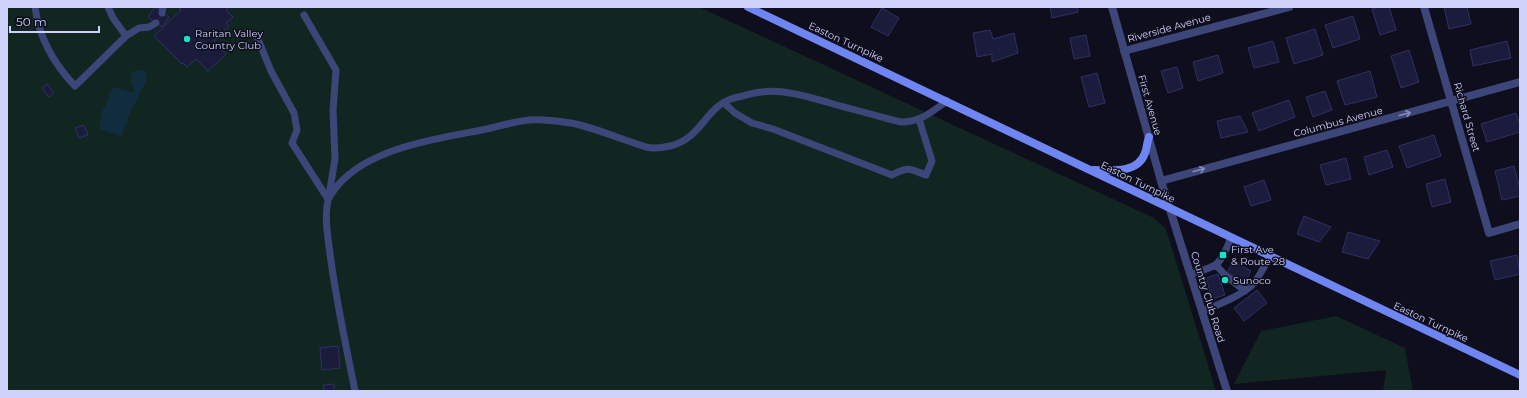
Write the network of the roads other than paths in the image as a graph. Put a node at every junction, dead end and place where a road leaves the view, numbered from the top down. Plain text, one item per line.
1 (35, 7) edge
2 (108, 7) edge
3 (748, 7) edge
4 (1112, 7) edge
5 (1289, 7) edge
6 (1424, 7) edge
7 (759, 9) edge
8 (304, 16) dead end
9 (156, 23) dead end
10 (126, 36) junction
11 (258, 39) dead end
12 (1124, 50) junction
13 (1520, 82) edge
14 (947, 101) junction
15 (1452, 101) junction
16 (724, 102) junction
17 (920, 119) junction
18 (1148, 138) junction
19 (1089, 170) junction
20 (1161, 181) junction
21 (328, 200) junction
22 (1170, 208) junction
23 (1520, 224) edge
24 (1231, 238) junction
25 (1270, 257) junction
26 (1216, 265) junction
27 (1191, 274) junction
28 (1245, 291) junction
29 (1202, 311) junction
30 (1520, 375) edge
31 (355, 391) edge
32 (1227, 391) edge

1 - 10 lane
2 - 10 lane
3 - 7 main road, Easton Turnpike
4 - 12 street, First Avenue
5 - 12 street, Riverside Avenue
6 - 15 street, Richard Street
7 - 14 main road, Easton Turnpike
8 - 21 lane
9 - 10 lane
11 - 21 lane
12 - 18 street, First Avenue
13 - 15 street, Columbus Avenue
14 - 17 lane
14 - 19 main road, Easton Turnpike
20 -> 15 street, Columbus Avenue
15 - 23 street, Richard Street
16 - 17 lane
16 - 17 lane
16 - 21 lane
18 - 19 main road
18 - 20 street, First Avenue
19 - 22 main road, Easton Turnpike
20 - 22 street, First Avenue
21 - 31 lane
22 - 24 main road, Easton Turnpike
22 - 27 street, Country Club Road
24 - 25 main road, Easton Turnpike
24 - 26 lane
25 - 28 lane
25 - 30 main road, Easton Turnpike
26 - 27 lane
26 - 28 lane
27 - 29 street, Country Club Road
28 - 29 lane
29 - 32 street, Country Club Road

